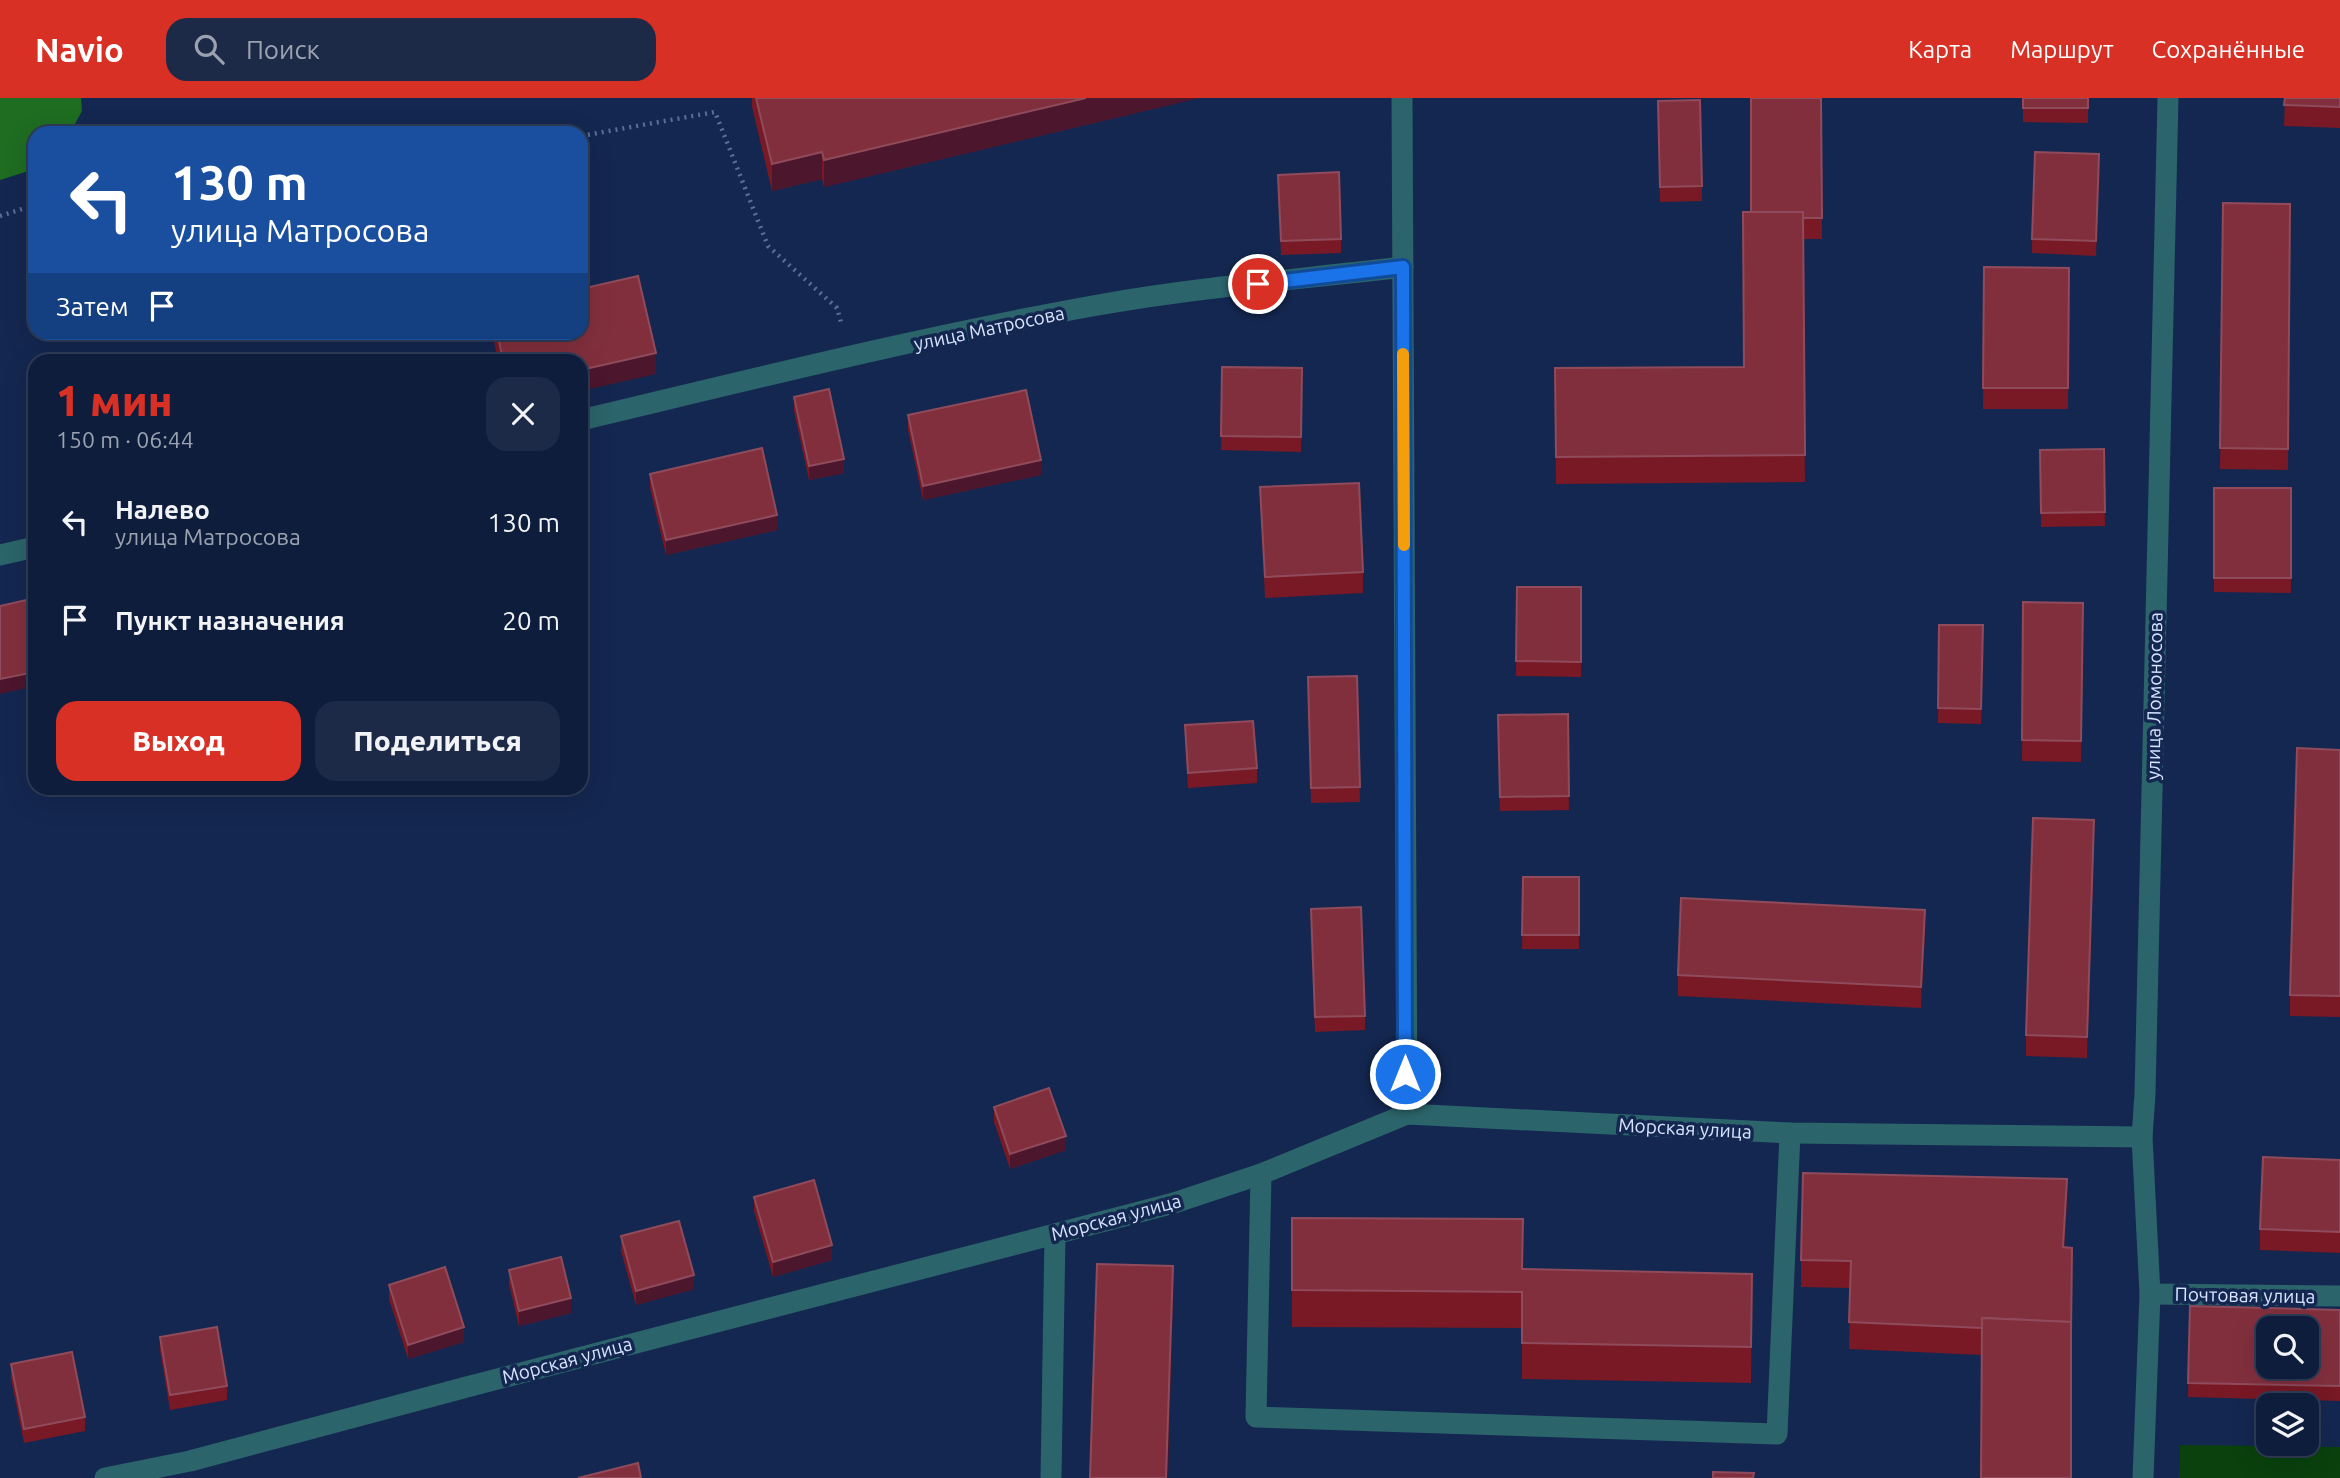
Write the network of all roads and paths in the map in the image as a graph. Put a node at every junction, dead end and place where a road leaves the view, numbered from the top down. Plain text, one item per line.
1 (1402, 98) edge
2 (2168, 98) edge
3 (588, 135) edge
4 (28, 207) edge
5 (0, 215) edge
6 (1403, 267) junction
7 (851, 356) junction
8 (588, 418) edge
9 (28, 549) edge
10 (0, 555) edge
11 (1407, 1114) junction
12 (1790, 1133) junction
13 (2142, 1137) junction
14 (1261, 1174) junction
15 (1055, 1234) junction
16 (2150, 1293) junction
17 (2340, 1296) edge
18 (105, 1478) edge
19 (1051, 1478) edge
20 (2143, 1478) edge

1 - 6 street
2 - 13 street, улица Ломоносова
3 - 7 path
4 - 5 path
6 - 7 street, улица Матросова
6 - 11 street
7 - 8 street, улица Матросова
9 - 10 street
11 - 12 street, Морская улица
11 - 14 street, Морская улица
12 - 13 street, Морская улица
12 - 14 street
13 - 16 street, улица Ломоносова
14 - 15 street, Морская улица
15 - 18 street, Морская улица
15 - 19 street
16 - 17 street, Почтовая улица
16 - 20 street, улица Ломоносова

